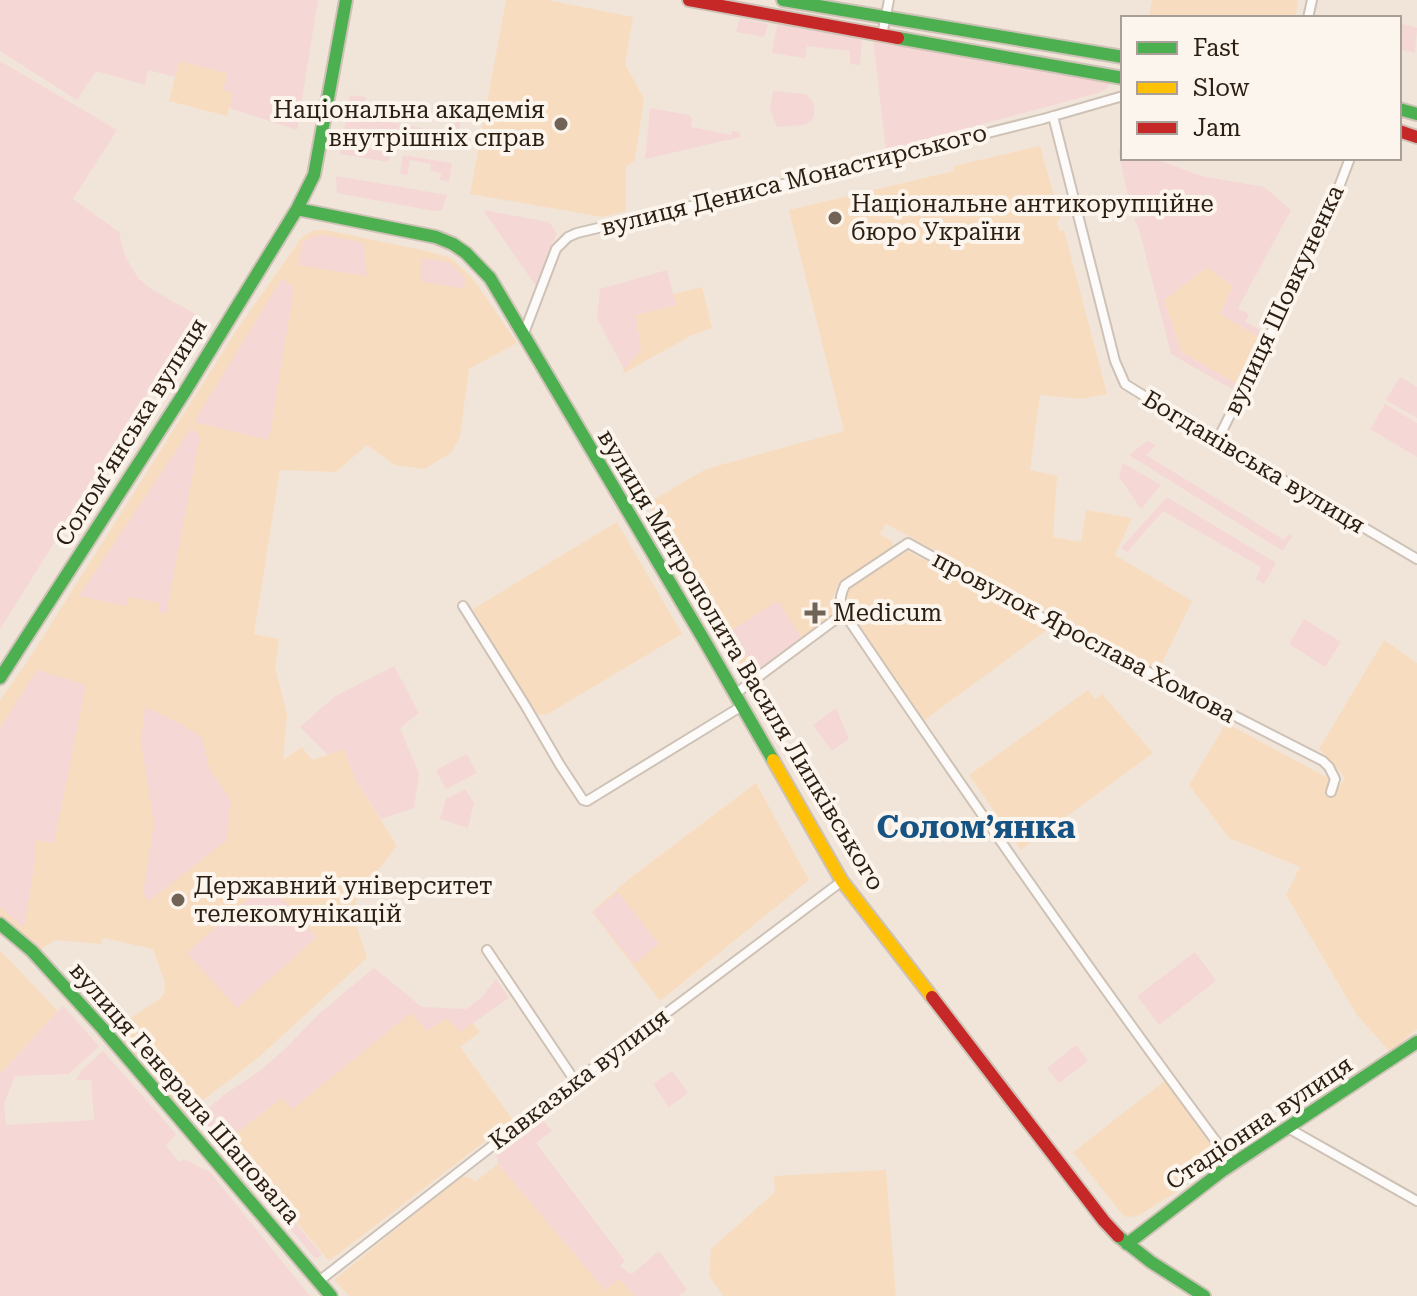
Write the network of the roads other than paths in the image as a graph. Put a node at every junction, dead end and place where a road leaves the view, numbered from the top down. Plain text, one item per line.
1 (346, 0) edge
2 (689, 0) edge
3 (783, 0) edge
4 (889, 0) edge
5 (885, 18) junction
6 (882, 35) junction
7 (1121, 57) edge
8 (1121, 78) edge
9 (1121, 97) edge
10 (1053, 116) junction
11 (1349, 160) edge
12 (297, 209) junction
13 (524, 333) junction
14 (1217, 441) junction
15 (1417, 559) edge
16 (463, 606) dead end
17 (844, 613) junction
18 (0, 678) edge
19 (738, 700) junction
20 (1331, 792) dead end
21 (842, 881) junction
22 (0, 924) edge
23 (487, 950) dead end
24 (1417, 1042) edge
25 (575, 1081) junction
26 (1288, 1128) junction
27 (1233, 1164) junction
28 (1417, 1201) edge
29 (1127, 1244) junction
30 (319, 1281) junction
31 (331, 1296) edge
32 (1204, 1296) edge

1 - 12 main road, Соломʼянська вулиця
2 - 6 main road
3 - 5 main road
4 - 5 street
5 - 6 street
5 - 7 main road
6 - 8 main road
9 - 10 street, вулиця Дениса Монастирського
10 - 13 street, вулиця Дениса Монастирського
10 - 14 street, Богданівська вулиця
11 - 14 street, вулиця Шовкуненка
12 - 13 main road, вулиця Митрополита Василя Липківського
12 - 18 main road, Соломʼянська вулиця
13 - 19 main road, вулиця Митрополита Василя Липківського
14 - 15 street, Богданівська вулиця
16 - 19 street
17 - 19 street
17 - 20 street, провулок Ярослава Хомова
17 - 27 street
19 - 21 main road, вулиця Митрополита Василя Липківського
21 - 25 street, Кавказька вулиця
21 - 29 main road, вулиця Митрополита Василя Липківського
22 - 30 main road, вулиця Генерала Шаповала
23 - 25 street
24 - 26 main road, Стадіонна вулиця
25 - 30 street, Кавказька вулиця
26 - 27 main road, Стадіонна вулиця
26 - 28 street
27 - 29 main road, Стадіонна вулиця
29 - 32 main road, вулиця Митрополита Василя Липківського
30 - 31 main road, вулиця Генерала Шаповала

